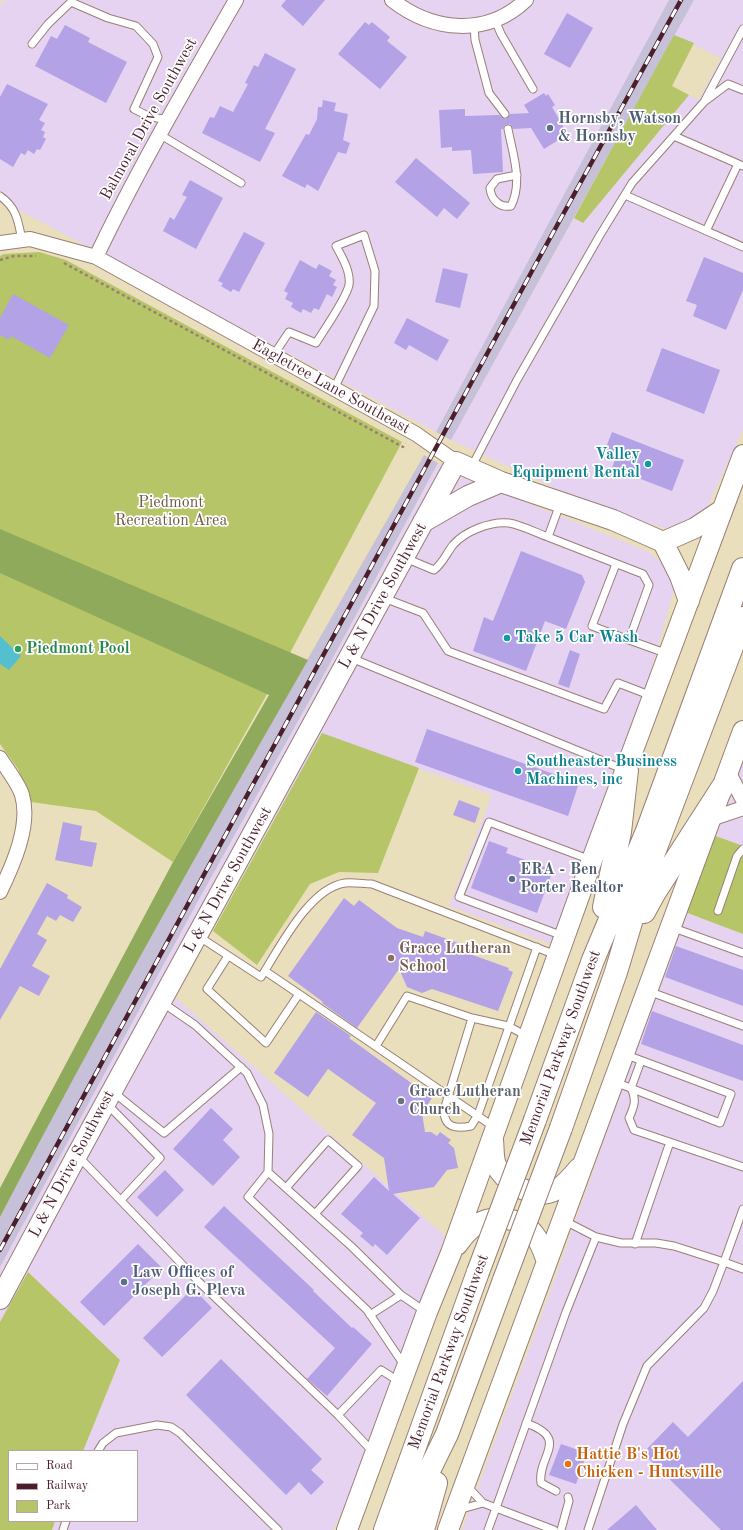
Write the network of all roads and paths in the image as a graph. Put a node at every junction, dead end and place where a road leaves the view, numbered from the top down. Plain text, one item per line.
1 (236, 0) edge
2 (392, 0) edge
3 (526, 0) edge
4 (495, 20) junction
5 (474, 26) junction
6 (743, 29) edge
7 (32, 44) dead end
8 (533, 89) dead end
9 (743, 90) edge
10 (704, 102) junction
11 (505, 114) dead end
12 (167, 120) junction
13 (508, 129) dead end
14 (159, 134) junction
15 (674, 136) junction
16 (741, 165) edge
17 (517, 175) junction
18 (241, 183) dead end
19 (625, 195) junction
20 (0, 196) edge
21 (706, 231) junction
22 (22, 240) junction
23 (0, 243) edge
24 (743, 247) edge
25 (41, 256) dead end
26 (96, 257) junction
27 (0, 260) edge
28 (60, 262) dead end
29 (273, 356) junction
30 (334, 389) junction
31 (411, 431) junction
32 (743, 455) edge
33 (463, 465) junction
34 (501, 482) junction
35 (561, 502) junction
36 (722, 510) junction
37 (423, 522) junction
38 (548, 537) junction
39 (663, 542) junction
40 (404, 558) junction
41 (616, 564) junction
42 (743, 568) edge
43 (382, 597) junction
44 (689, 601) junction
45 (743, 618) edge
46 (629, 640) junction
47 (669, 654) junction
48 (349, 658) junction
49 (654, 697) junction
50 (743, 731) edge
51 (0, 758) edge
52 (627, 770) junction
53 (725, 779) junction
54 (743, 800) edge
55 (743, 808) edge
56 (711, 819) junction
57 (743, 849) edge
58 (592, 860) junction
59 (0, 892) edge
60 (718, 911) dead end
61 (671, 927) junction
62 (197, 936) junction
63 (565, 937) junction
64 (537, 947) junction
65 (743, 953) edge
66 (558, 955) junction
67 (228, 956) junction
68 (620, 959) junction
69 (593, 960) junction
70 (265, 971) junction
71 (648, 991) junction
72 (299, 994) junction
73 (161, 1002) junction
74 (472, 1018) junction
75 (508, 1026) junction
76 (743, 1026) edge
77 (529, 1037) junction
78 (376, 1046) junction
79 (632, 1058) junction
80 (240, 1067) junction
81 (622, 1084) junction
82 (448, 1095) junction
83 (109, 1097) junction
84 (478, 1115) junction
85 (494, 1132) junction
86 (670, 1142) junction
87 (77, 1155) junction
88 (584, 1163) junction
89 (743, 1167) edge
90 (268, 1172) junction
91 (286, 1188) junction
92 (121, 1200) junction
93 (743, 1209) edge
94 (316, 1214) junction
95 (562, 1220) junction
96 (596, 1237) junction
97 (635, 1244) junction
98 (451, 1253) junction
99 (548, 1262) junction
100 (724, 1262) junction
101 (743, 1269) edge
102 (402, 1295) junction
103 (0, 1299) edge
104 (427, 1312) junction
105 (370, 1315) junction
106 (404, 1376) junction
107 (338, 1415) junction
108 (526, 1423) junction
109 (447, 1434) junction
110 (99, 1450) edge
111 (375, 1454) junction
112 (402, 1482) junction
113 (465, 1484) junction
114 (556, 1491) dead end
115 (568, 1497) dead end
116 (483, 1503) junction
117 (496, 1508) junction
118 (456, 1510) junction
119 (278, 1530) edge
120 (347, 1530) edge
121 (369, 1530) edge
122 (385, 1530) edge
123 (405, 1530) edge
124 (423, 1530) edge
125 (448, 1530) edge
126 (488, 1530) edge
127 (554, 1530) edge
128 (561, 1530) edge
129 (588, 1530) edge

1 - 12 street, Balmoral Drive Southwest
2 - 5 street
3 - 4 street
4 - 5 street
4 - 8 lane
5 - 11 lane
6 - 10 lane
7 - 12 lane
9 - 10 lane
10 - 15 lane
12 - 14 street, Balmoral Drive Southwest
13 - 17 lane
14 - 18 lane
14 - 26 street, Balmoral Drive Southwest
15 - 16 lane
15 - 19 lane
16 - 21 lane
17 - 17 lane
19 - 21 lane
19 - 33 lane
20 - 22 lane
21 - 24 lane
22 - 23 street, Eagletree Lane Southeast
22 - 26 street, Eagletree Lane Southeast
25 - 27 path
26 - 29 street, Eagletree Lane Southeast
28 - 31 path
29 - 30 street, Eagletree Lane Southeast
29 - 30 lane
30 - 31 street, Eagletree Lane Southeast
31 - 33 street, Eagletree Lane Southeast
32 - 36 main road
33 - 34 main road, Eagletree Lane Southeast
33 - 37 main road, L & N Drive Southwest
34 - 35 main road, Eagletree Lane Southeast
34 - 37 main road
35 - 38 lane
35 - 39 main road, Eagletree Lane Southeast
36 - 39 main road
36 - 44 main road
37 - 40 main road, L & N Drive Southwest
38 - 40 lane
38 - 41 lane
39 - 44 main road
40 - 43 main road, L & N Drive Southwest
41 - 46 lane
41 - 46 lane
42 - 69 highway, Memorial Parkway Southwest
43 - 48 main road, L & N Drive Southwest
43 - 49 lane
44 - 47 main road
45 - 68 highway, Memorial Parkway Southwest
46 - 47 lane
47 - 49 main road
48 - 52 lane
48 - 62 main road, L & N Drive Southwest
49 - 52 main road
50 - 53 main road
51 - 59 street
52 - 58 main road
52 - 69 highway
53 - 54 street
53 - 56 main road
53 - 68 highway
55 - 56 street
56 - 61 main road
57 - 60 lane
58 - 63 main road
58 - 63 lane
61 - 65 lane
61 - 71 main road
62 - 67 lane
62 - 73 main road, L & N Drive Southwest
63 - 66 main road
64 - 66 lane
64 - 70 lane
64 - 75 lane
66 - 77 main road
67 - 70 lane
67 - 72 lane
68 - 109 highway, Memorial Parkway Southwest, bridge
69 - 112 highway, Memorial Parkway Southwest, bridge
70 - 72 lane
71 - 76 lane
71 - 79 main road
72 - 78 lane
73 - 80 lane
73 - 83 main road, L & N Drive Southwest
74 - 75 lane
74 - 78 lane
74 - 82 lane
75 - 77 lane
75 - 84 lane
77 - 85 main road
78 - 82 lane
79 - 81 main road
79 - 81 lane
80 - 83 lane
80 - 90 lane
81 - 86 lane
81 - 88 main road
82 - 84 lane
82 - 84 lane
83 - 87 main road, L & N Drive Southwest
83 - 92 lane
84 - 85 lane
85 - 88 main road
85 - 98 main road
86 - 89 lane
86 - 97 lane
87 - 92 lane
87 - 103 main road, L & N Drive Southwest
88 - 95 main road
90 - 91 lane
90 - 105 lane
91 - 94 lane
91 - 94 lane
92 - 107 lane
93 - 100 lane
94 - 102 lane
95 - 96 lane
95 - 99 main road
96 - 97 lane
96 - 108 lane
97 - 100 lane
98 - 99 main road
98 - 104 main road
99 - 113 main road
100 - 101 lane
100 - 129 lane
102 - 104 lane
102 - 105 lane
104 - 106 main road
105 - 106 lane
106 - 107 lane
106 - 111 main road
107 - 111 lane
108 - 114 lane
108 - 117 lane
109 - 123 highway, Memorial Parkway Southwest
109 - 124 highway
110 - 119 lane
111 - 120 main road
112 - 121 highway
112 - 122 highway, Memorial Parkway Southwest
113 - 116 lane
113 - 118 main road
115 - 128 lane
116 - 117 lane
116 - 118 lane
117 - 126 lane
117 - 127 lane
118 - 125 main road

